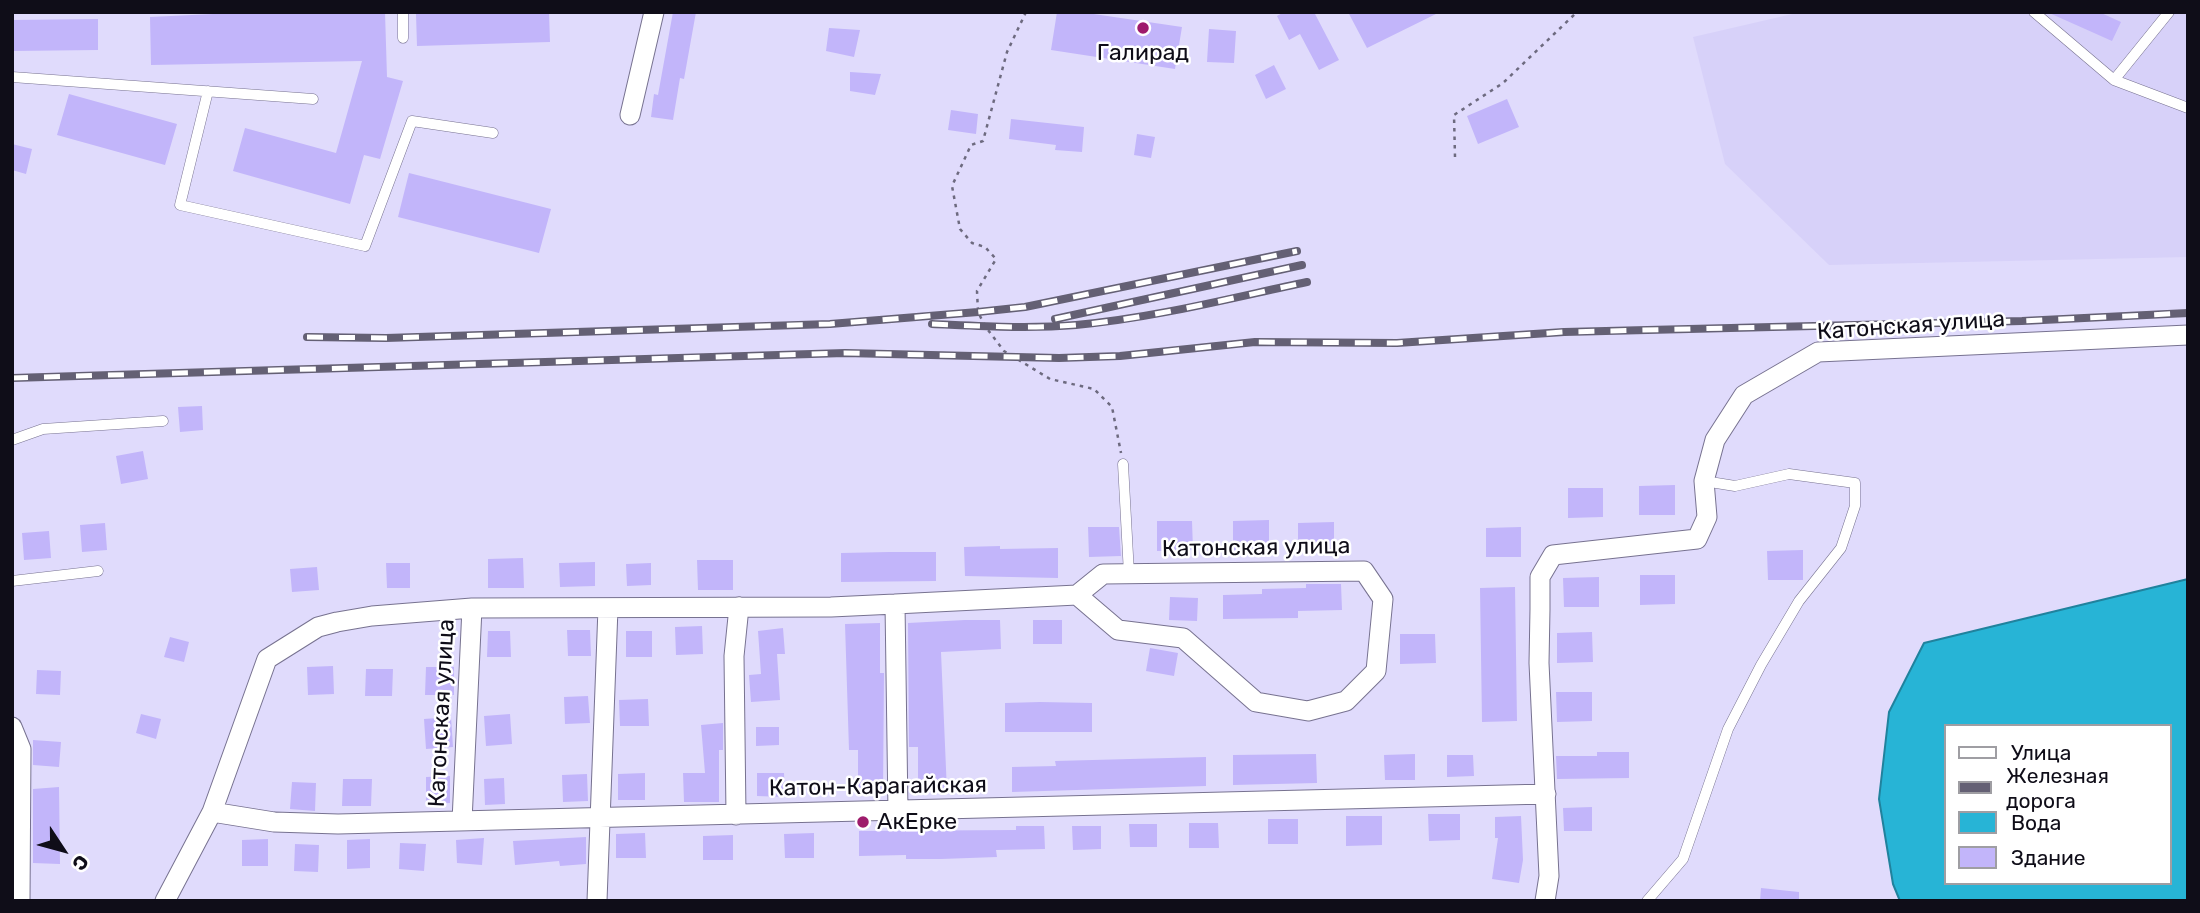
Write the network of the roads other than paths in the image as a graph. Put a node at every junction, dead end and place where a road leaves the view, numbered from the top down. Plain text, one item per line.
1 (403, 12) edge
2 (654, 12) edge
3 (2034, 12) edge
4 (2169, 12) edge
5 (403, 38) dead end
6 (12, 77) edge
7 (2114, 80) junction
8 (208, 91) junction
9 (313, 99) dead end
10 (2188, 108) edge
11 (630, 115) dead end
12 (493, 133) dead end
13 (2188, 335) edge
14 (163, 421) dead end
15 (12, 440) edge
16 (1123, 464) road end
17 (1704, 481) junction
18 (98, 571) dead end
19 (1129, 574) junction
20 (12, 581) edge
21 (1077, 595) junction
22 (895, 604) junction
23 (739, 607) junction
24 (472, 608) junction
25 (608, 608) junction
26 (12, 727) edge
27 (1546, 794) junction
28 (212, 812) junction
29 (898, 812) junction
30 (736, 815) junction
31 (598, 819) junction
32 (462, 821) junction
33 (20, 901) edge
34 (165, 901) edge
35 (597, 901) edge
36 (1545, 901) edge
37 (1647, 901) edge

1 - 5 lane
2 - 11 street
3 - 7 lane
4 - 7 lane
6 - 8 lane
7 - 10 lane
8 - 9 lane
8 - 12 lane
13 - 17 street, Катонская улица
14 - 15 lane
16 - 19 lane
17 - 27 street, Катонская улица
17 - 37 lane
18 - 20 lane
19 - 21 street, Катонская улица
19 - 21 street, Катонская улица
21 - 22 street, Катонская улица
22 - 23 street, Катонская улица
22 - 29 street
23 - 25 street, Катонская улица
23 - 30 street
24 - 25 street, Катонская улица
24 - 28 street, Катонская улица
24 - 32 street, Катонская улица
25 - 31 street
26 - 33 street
27 - 29 street, Катон-Карагайская
27 - 36 street, Катонская улица
28 - 32 street, Катон-Карагайская
28 - 34 street, Катонская улица
29 - 30 street, Катон-Карагайская
30 - 31 street, Катон-Карагайская
31 - 32 street, Катон-Карагайская
31 - 35 street

